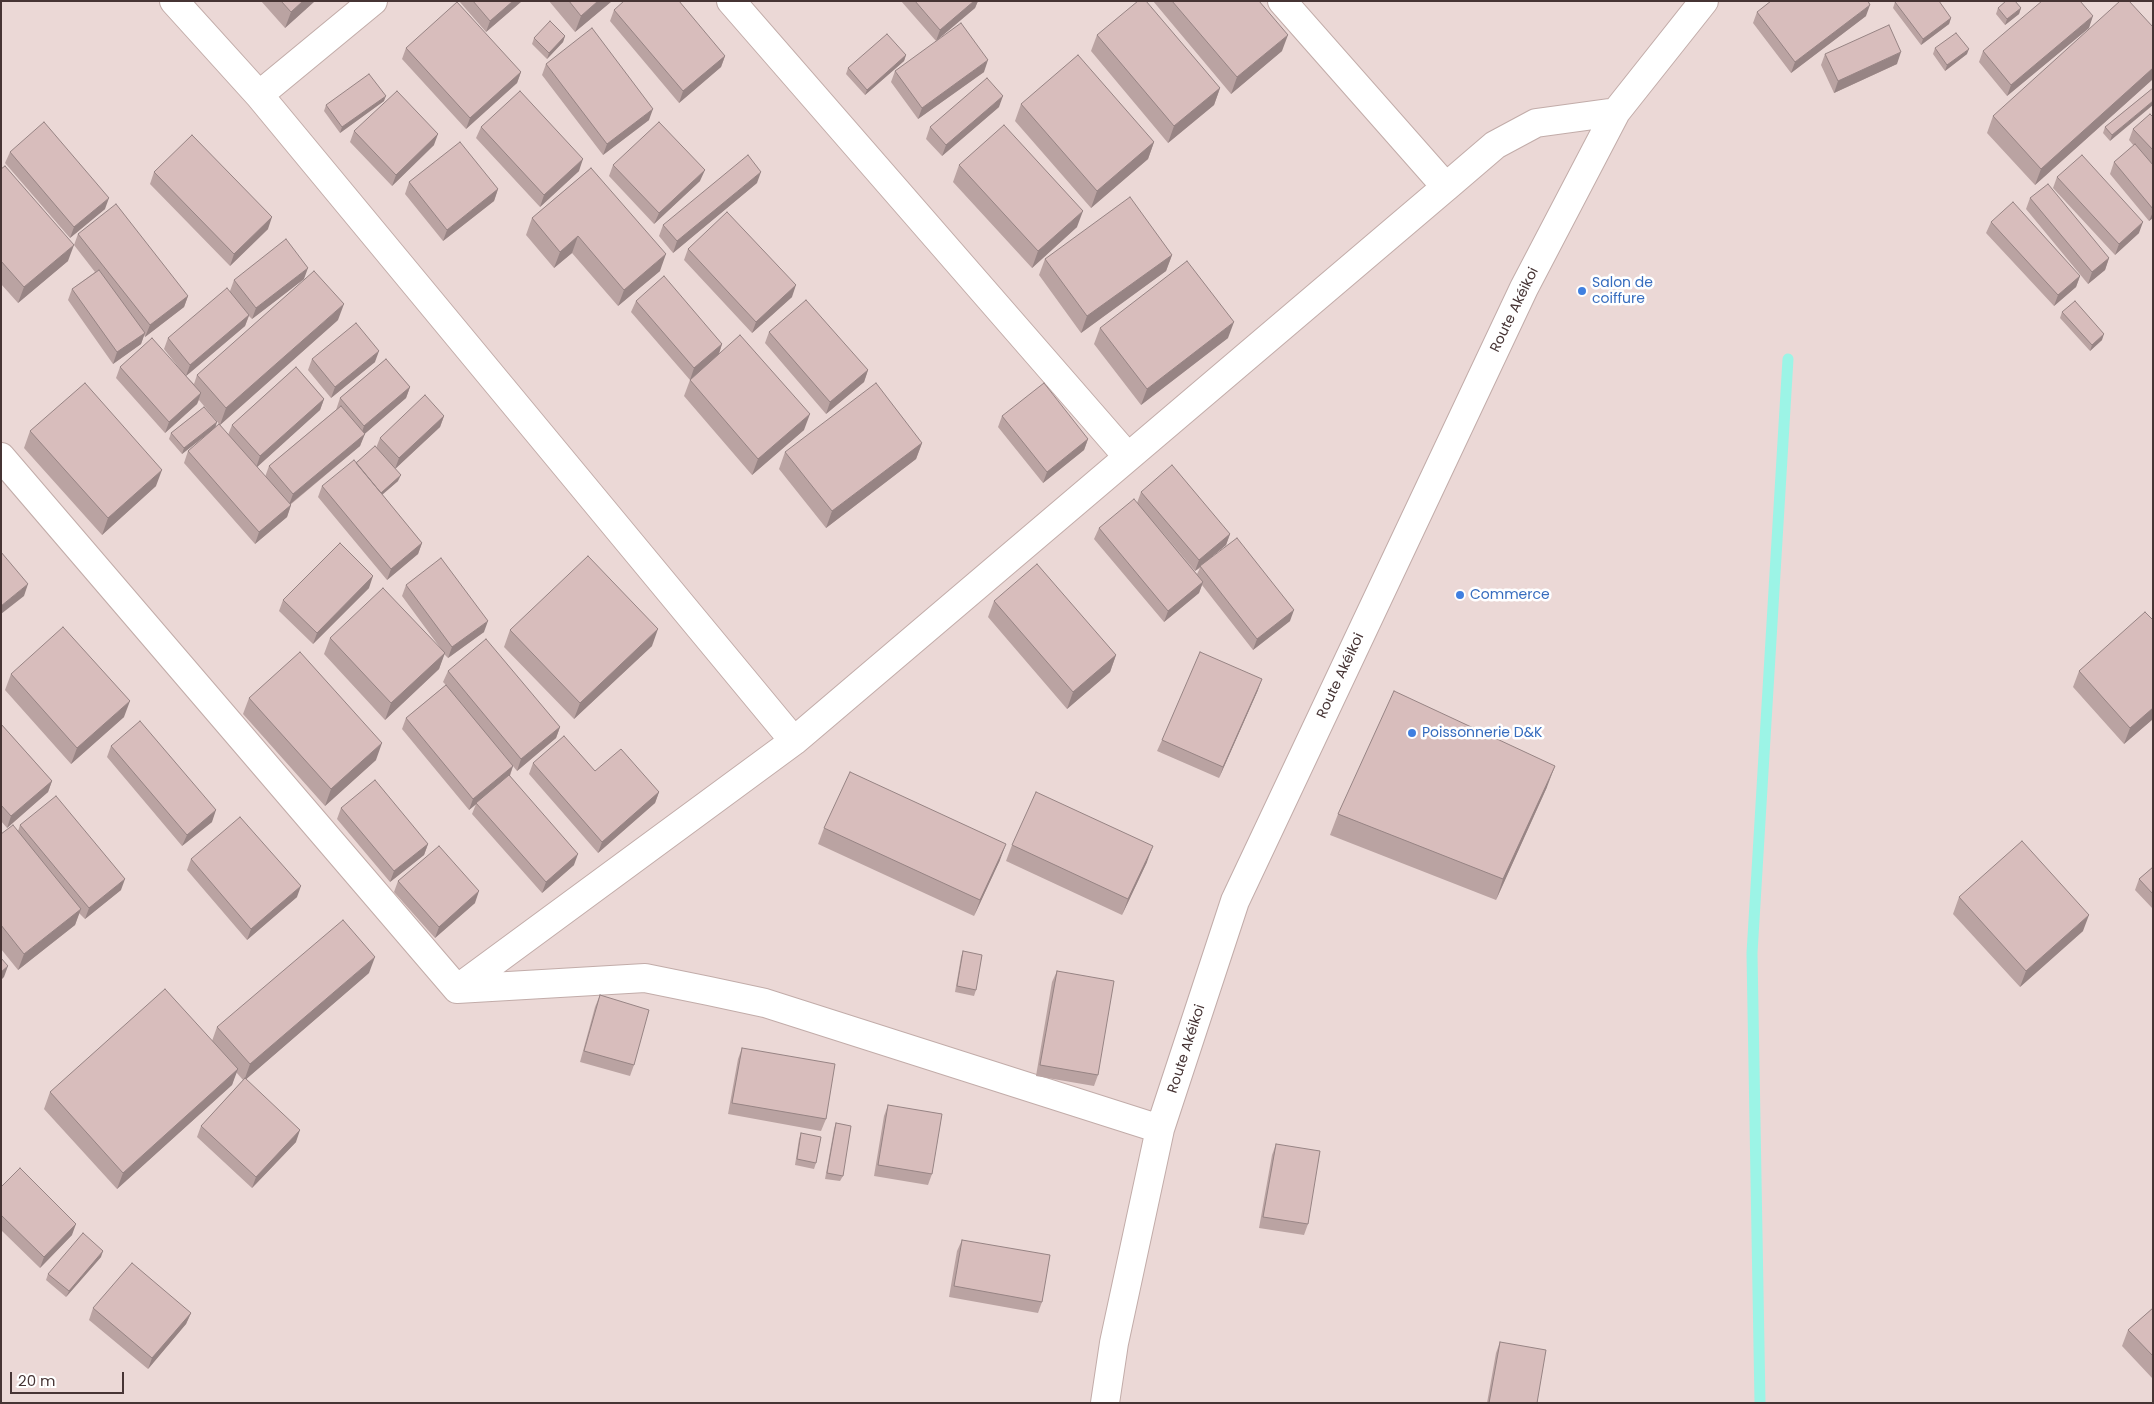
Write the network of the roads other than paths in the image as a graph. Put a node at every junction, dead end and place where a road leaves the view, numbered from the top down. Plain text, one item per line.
1 (174, 1) edge
2 (373, 1) edge
3 (731, 1) edge
4 (1282, 1) edge
5 (1704, 1) edge
6 (259, 95) junction
7 (1616, 112) junction
8 (1446, 187) junction
9 (1, 457) edge
10 (1128, 457) junction
11 (794, 741) junction
12 (457, 989) junction
13 (1160, 1129) junction
14 (1105, 1403) edge

1 - 6 street
2 - 6 street
3 - 10 street
4 - 8 street
5 - 7 street, Route Akéikoi
6 - 11 street
7 - 8 street
7 - 13 street, Route Akéikoi
8 - 10 street
9 - 12 street
10 - 11 street
11 - 12 street
12 - 13 street
13 - 14 street, Route Akéikoi

